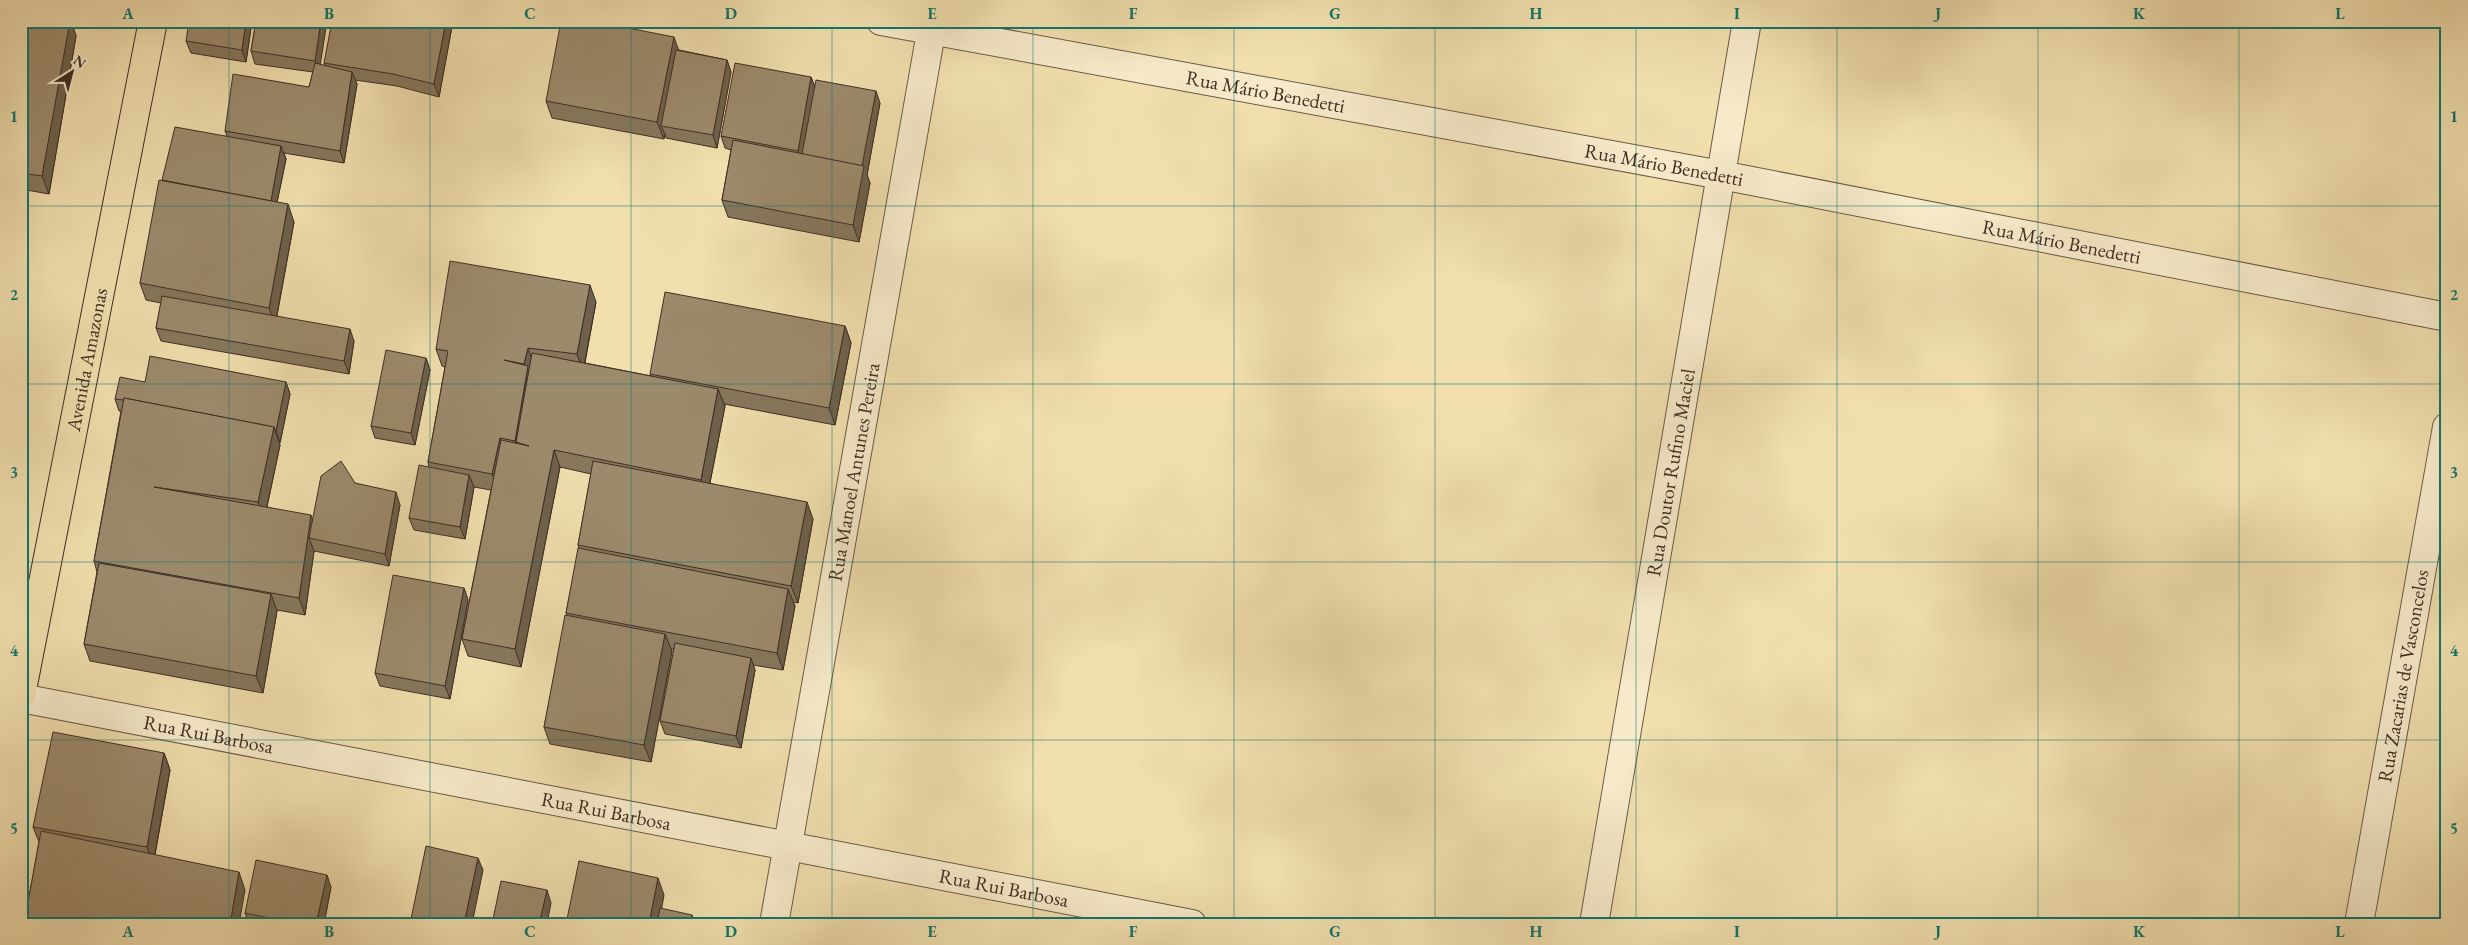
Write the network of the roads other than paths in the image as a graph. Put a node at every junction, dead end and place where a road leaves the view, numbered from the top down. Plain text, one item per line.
1 (152, 21) edge
2 (881, 21) edge
3 (1747, 21) edge
4 (932, 26) edge
5 (1721, 175) junction
6 (2447, 317) edge
7 (2447, 427) edge
8 (2443, 472) edge
9 (21, 697) edge
10 (789, 844) junction
11 (774, 924) edge
12 (1192, 924) edge
13 (1594, 924) edge
14 (2359, 924) edge

1 - 9 main road, Avenida Amazonas
2 - 4 street, Rua Mário Benedetti
3 - 5 street, Rua Doutor Rufino Maciel
4 - 5 street, Rua Mário Benedetti
4 - 10 street, Rua Manoel Antunes Pereira
5 - 6 street, Rua Mário Benedetti
5 - 13 street, Rua Doutor Rufino Maciel
7 - 8 street, Rua Zacarias de Vasconcelos
8 - 14 street, Rua Zacarias de Vasconcelos
9 - 10 street, Rua Rui Barbosa
10 - 11 street, Rua Manoel Antunes Pereira
10 - 12 street, Rua Rui Barbosa

